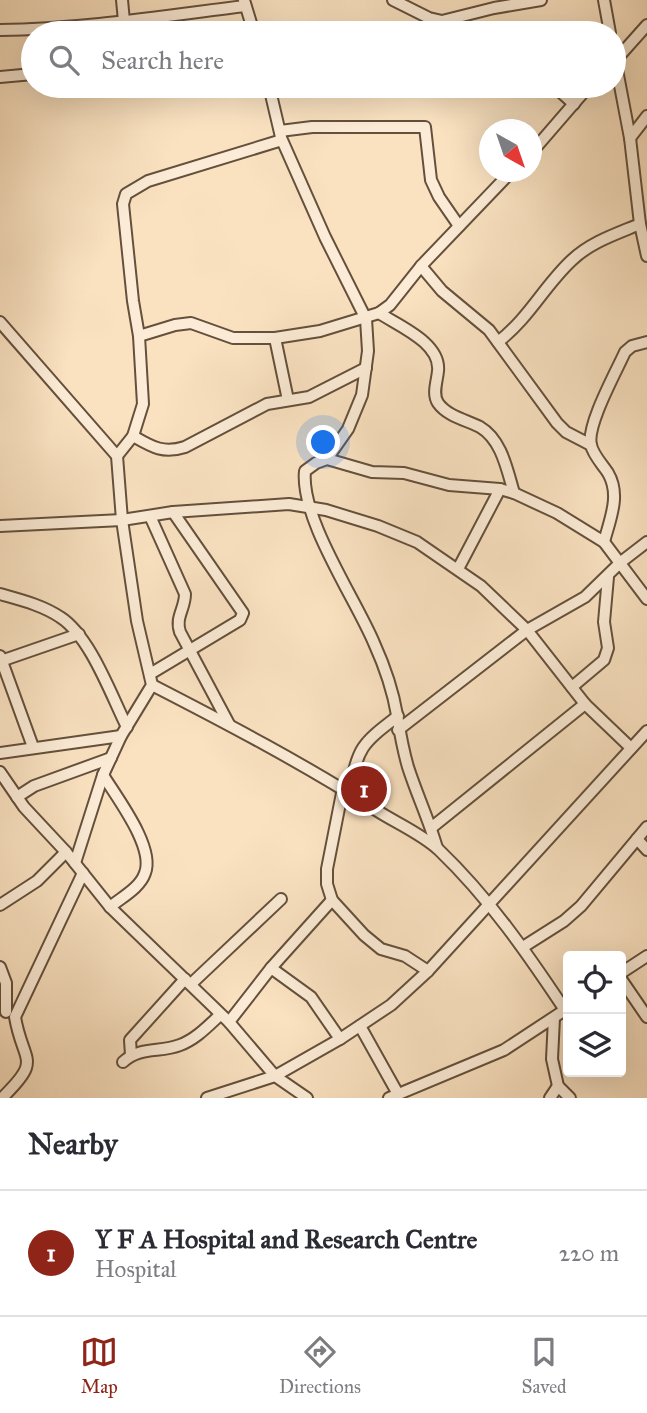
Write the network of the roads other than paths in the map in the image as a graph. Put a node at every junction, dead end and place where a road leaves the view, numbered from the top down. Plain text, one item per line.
1 (122, 0) edge
2 (393, 0) edge
3 (541, 0) edge
4 (604, 0) edge
5 (245, 3) edge
6 (124, 20) junction
7 (115, 21) edge
8 (250, 21) edge
9 (608, 21) edge
10 (647, 25) edge
11 (0, 30) edge
12 (21, 30) edge
13 (626, 47) edge
14 (21, 75) edge
15 (0, 77) edge
16 (271, 98) edge
17 (567, 98) edge
18 (579, 98) edge
19 (622, 98) edge
20 (574, 104) junction
21 (647, 116) edge
22 (281, 135) junction
23 (630, 138) junction
24 (542, 140) edge
25 (501, 182) edge
26 (640, 224) junction
27 (459, 226) junction
28 (647, 256) edge
29 (421, 266) junction
30 (379, 313) junction
31 (366, 319) junction
32 (0, 322) edge
33 (139, 336) junction
34 (275, 338) junction
35 (498, 342) junction
36 (647, 342) edge
37 (366, 368) junction
38 (288, 400) junction
39 (133, 436) junction
40 (591, 444) junction
41 (117, 456) junction
42 (327, 459) junction
43 (500, 489) junction
44 (514, 493) junction
45 (309, 507) junction
46 (173, 512) junction
47 (150, 516) junction
48 (122, 520) junction
49 (0, 526) edge
50 (604, 542) junction
51 (647, 542) edge
52 (621, 562) junction
53 (458, 569) junction
54 (608, 577) junction
55 (0, 594) edge
56 (647, 599) edge
57 (527, 630) junction
58 (79, 634) junction
59 (190, 648) junction
60 (1, 658) edge
61 (151, 679) junction
62 (572, 687) junction
63 (584, 704) junction
64 (398, 716) junction
65 (229, 724) junction
66 (398, 730) junction
67 (647, 731) edge
68 (124, 732) junction
69 (33, 747) junction
70 (631, 748) junction
71 (0, 753) edge
72 (111, 758) junction
73 (0, 772) edge
74 (103, 775) junction
75 (346, 791) junction
76 (17, 797) junction
77 (647, 827) edge
78 (431, 828) junction
79 (637, 839) junction
80 (437, 848) junction
81 (647, 850) edge
82 (66, 852) junction
83 (75, 863) junction
84 (83, 873) junction
85 (281, 900) dead end
86 (332, 900) junction
87 (489, 904) junction
88 (0, 905) edge
89 (110, 907) junction
90 (523, 947) junction
91 (647, 956) edge
92 (0, 967) edge
93 (271, 968) junction
94 (626, 970) edge
95 (428, 971) junction
96 (188, 982) junction
97 (626, 986) edge
98 (23, 996) junction
99 (563, 1003) edge
100 (563, 1012) edge
101 (3, 1015) edge
102 (647, 1017) edge
103 (225, 1018) junction
104 (554, 1018) junction
105 (360, 1026) junction
106 (340, 1039) junction
107 (275, 1076) junction
108 (558, 1086) junction
109 (295, 1094) edge
110 (394, 1096) edge
111 (2, 1098) edge
112 (207, 1098) edge
113 (307, 1098) edge
114 (550, 1098) edge
115 (570, 1098) edge

1 - 6 street
2 - 3 street
4 - 9 street
5 - 6 street
5 - 8 street
6 - 7 street
10 - 13 street
11 - 12 street
14 - 15 street
16 - 22 street
17 - 20 street
18 - 20 street
19 - 23 street
20 - 24 street
21 - 23 street
22 - 27 street
22 - 31 street
22 - 33 street
23 - 26 street
25 - 27 street
26 - 28 street
26 - 35 street
27 - 29 street
29 - 30 street
29 - 35 street
30 - 31 street
30 - 44 street
31 - 34 street
31 - 37 street
32 - 41 street
33 - 34 street
33 - 39 street
34 - 38 street
35 - 40 street
36 - 40 street
37 - 38 street
37 - 42 street
38 - 39 street
39 - 41 street
40 - 50 street
41 - 48 street
42 - 43 street
42 - 45 street
43 - 44 street
43 - 53 street
44 - 50 street
45 - 46 street
45 - 53 street
45 - 64 street
46 - 47 street
46 - 59 street
47 - 48 street
47 - 59 street
48 - 49 street
48 - 61 street
50 - 52 street
51 - 52 street
52 - 54 street
52 - 56 street
53 - 57 street
54 - 57 street
54 - 62 street
55 - 58 street
57 - 62 street
57 - 66 street
58 - 60 street
58 - 68 street
59 - 61 street
59 - 65 street
60 - 69 street
61 - 65 street
61 - 68 street
62 - 63 street
63 - 70 street
63 - 78 street
64 - 66 street
64 - 75 street
65 - 75 street
66 - 78 street
67 - 70 street
68 - 69 street
68 - 72 street
69 - 71 street
70 - 87 street
72 - 74 street
72 - 76 street
73 - 76 street
74 - 83 street
74 - 89 street
75 - 80 street
75 - 86 street
76 - 82 street
77 - 79 street
78 - 80 street
79 - 81 street
79 - 90 street
80 - 87 street
82 - 83 street
82 - 88 street
83 - 84 street
84 - 89 street
84 - 98 street
85 - 96 street
86 - 93 street
86 - 95 street
87 - 90 street
87 - 95 street
89 - 96 street
90 - 99 street
91 - 94 street
92 - 101 street
93 - 103 street
93 - 106 street
95 - 105 street
96 - 103 street
96 - 103 street
97 - 102 street
98 - 101 street
98 - 111 street
100 - 104 street
103 - 107 street
104 - 108 street
104 - 110 street
105 - 106 street
105 - 110 street
106 - 107 street
107 - 109 street
107 - 112 street
108 - 114 street
108 - 115 street
109 - 113 street

